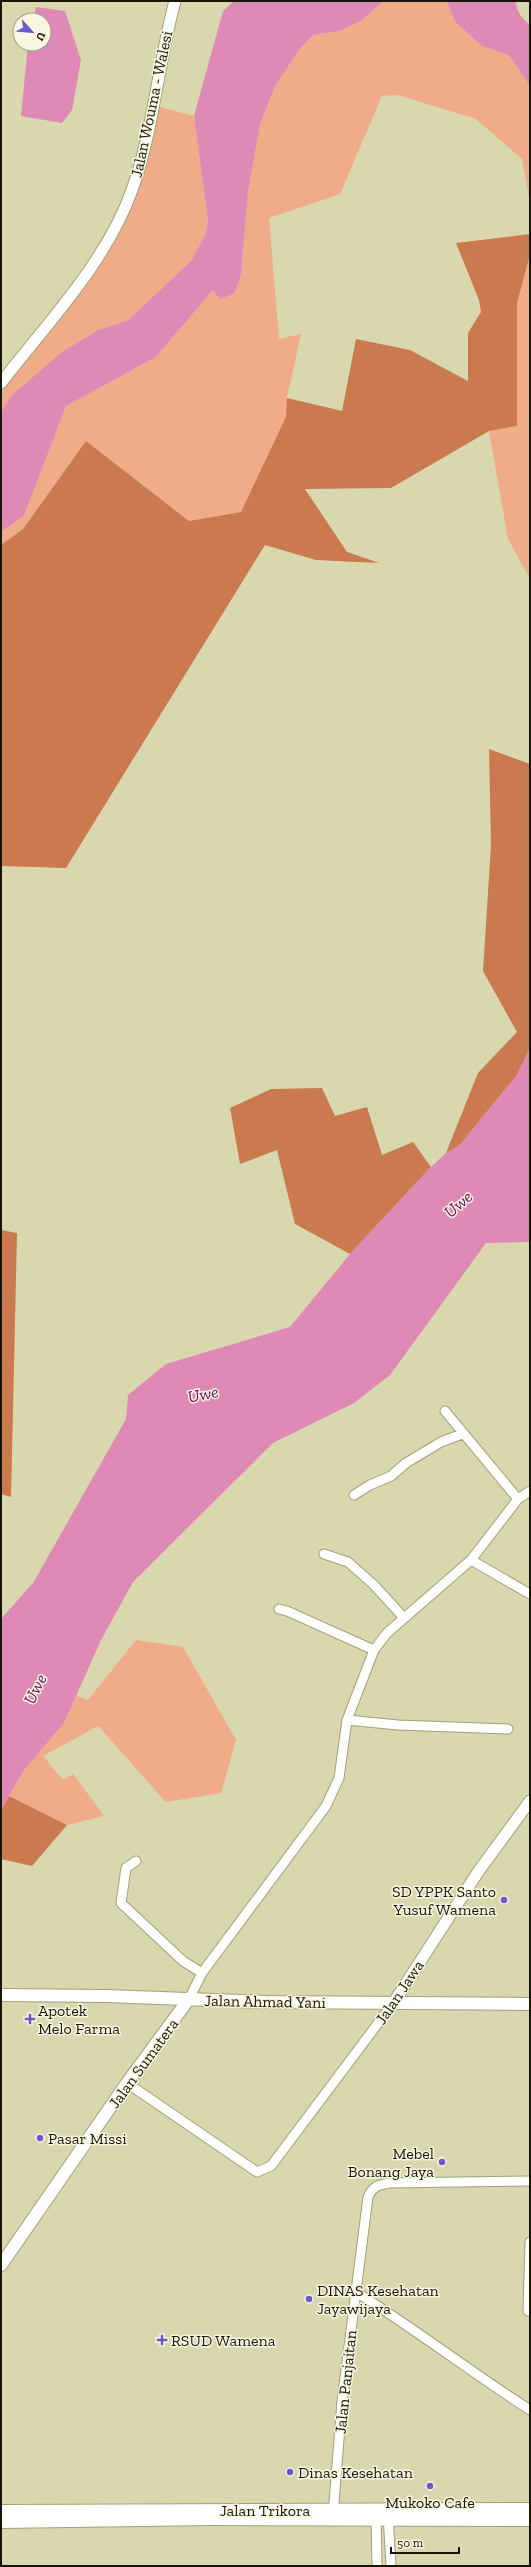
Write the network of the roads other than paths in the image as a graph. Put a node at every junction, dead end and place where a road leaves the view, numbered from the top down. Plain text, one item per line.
1 (175, 1) edge
2 (1, 383) edge
3 (445, 1411) dead end
4 (462, 1434) junction
5 (530, 1491) edge
6 (354, 1495) dead end
7 (518, 1499) junction
8 (324, 1554) dead end
9 (471, 1560) junction
10 (530, 1594) edge
11 (278, 1609) dead end
12 (404, 1618) junction
13 (374, 1650) junction
14 (347, 1720) junction
15 (508, 1729) dead end
16 (530, 1801) edge
17 (136, 1861) dead end
18 (202, 1973) junction
19 (1, 1995) edge
20 (189, 1999) junction
21 (394, 2002) junction
22 (530, 2004) edge
23 (128, 2083) junction
24 (530, 2181) edge
25 (530, 2242) edge
26 (1, 2265) edge
27 (356, 2292) junction
28 (528, 2311) dead end
29 (530, 2410) edge
30 (530, 2509) edge
31 (1, 2511) edge
32 (333, 2515) junction
33 (376, 2515) junction
34 (388, 2515) junction
35 (530, 2520) edge
36 (1, 2522) edge
37 (377, 2566) edge
38 (391, 2566) edge

1 - 2 street, Jalan Wouma - Walesi
3 - 4 street
4 - 6 street
4 - 7 street
5 - 7 street
7 - 9 street
8 - 12 street
9 - 10 street
9 - 12 street
11 - 13 street
12 - 13 street
13 - 14 street
14 - 15 street
14 - 18 street
16 - 21 street, Jalan Jawa
17 - 18 street
18 - 20 street
19 - 20 main road, Jalan Ahmad Yani
20 - 21 main road, Jalan Ahmad Yani
20 - 23 main road, Jalan Sumatera
21 - 22 main road, Jalan Ahmad Yani
21 - 23 street, Jalan Jawa
23 - 26 main road, Jalan Sumatera
24 - 27 street, Jalan Panjaitan
25 - 28 street
27 - 29 street
27 - 32 street, Jalan Panjaitan
30 - 34 main road, Jalan Trikora
31 - 32 main road, Jalan Trikora
32 - 33 main road, Jalan Trikora
32 - 36 main road, Jalan Trikora
33 - 34 main road, Jalan Trikora
33 - 37 street
34 - 35 main road, Jalan Trikora
34 - 38 street

